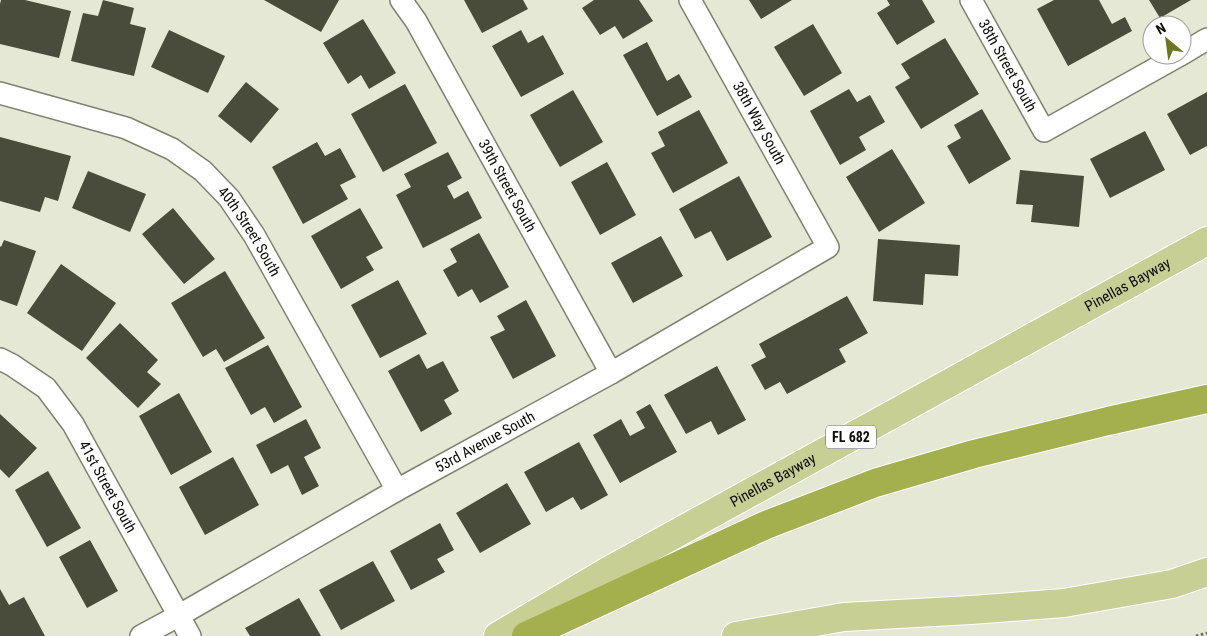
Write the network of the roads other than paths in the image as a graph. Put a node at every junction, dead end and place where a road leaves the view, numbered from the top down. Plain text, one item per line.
1 (401, 0) edge
2 (690, 0) edge
3 (971, 0) edge
4 (1207, 40) edge
5 (1192, 48) edge
6 (1161, 65) edge
7 (0, 93) edge
8 (1207, 241) edge
9 (828, 247) joint
10 (0, 359) edge
11 (611, 373) junction
12 (1207, 399) edge
13 (397, 490) junction
14 (1207, 572) edge
15 (178, 616) junction
16 (141, 636) edge
17 (190, 636) edge
18 (498, 636) edge
19 (526, 636) edge
20 (736, 636) edge

1 - 11 street, 39th Street South
2 - 9 street, 38th Way South
3 - 6 street, 38th Street South
4 - 5 street
7 - 13 street, 40th Street South
8 - 18 main road, Pinellas Bayway / FL 682
9 - 11 street, 53rd Avenue South
10 - 15 street, 41st Street South
11 - 13 street, 53rd Avenue South
12 - 19 highway
13 - 15 street, 53rd Avenue South
14 - 20 main road
15 - 16 street, 53rd Avenue South
15 - 17 street, 41st Street South

